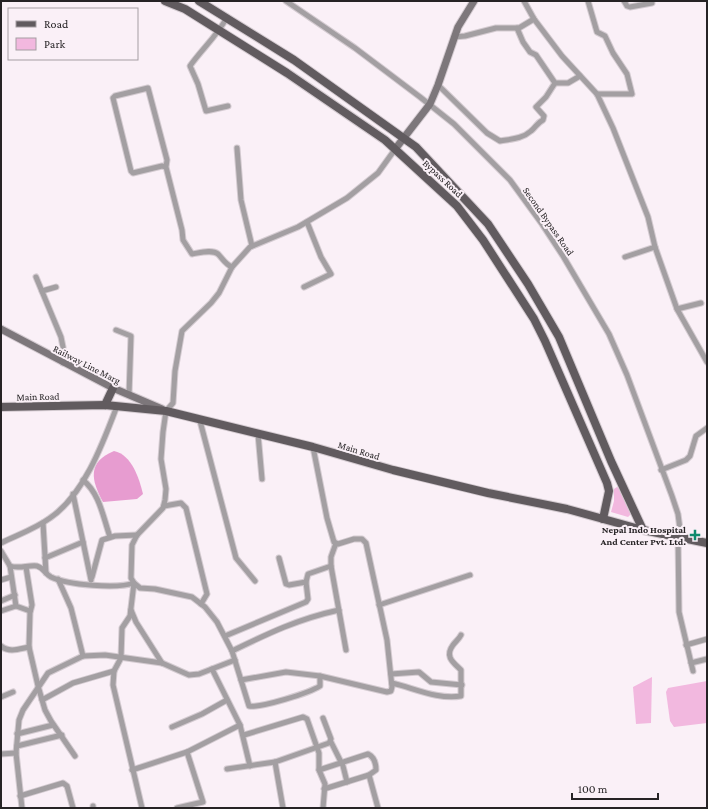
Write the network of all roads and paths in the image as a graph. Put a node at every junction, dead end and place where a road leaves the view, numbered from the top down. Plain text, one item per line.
1 (165, 1) edge
2 (199, 1) edge
3 (286, 1) edge
4 (474, 1) edge
5 (524, 1) edge
6 (588, 1) edge
7 (624, 1) edge
8 (652, 3) dead end
9 (227, 18) junction
10 (534, 19) junction
11 (517, 28) junction
12 (220, 31) junction
13 (454, 37) junction
14 (580, 76) junction
15 (555, 83) junction
16 (438, 85) junction
17 (597, 94) junction
18 (430, 104) junction
19 (228, 106) dead end
20 (404, 138) junction
21 (237, 148) dead end
22 (396, 148) junction
23 (166, 167) junction
24 (307, 222) junction
25 (252, 246) junction
26 (655, 247) junction
27 (625, 258) dead end
28 (232, 267) junction
29 (36, 277) dead end
30 (528, 284) junction
31 (56, 286) dead end
32 (304, 287) dead end
33 (42, 291) junction
34 (517, 292) junction
35 (701, 303) dead end
36 (677, 309) junction
37 (1, 329) edge
38 (116, 330) dead end
39 (707, 362) edge
40 (63, 363) junction
41 (113, 388) junction
42 (129, 395) junction
43 (105, 405) junction
44 (117, 406) junction
45 (1, 407) edge
46 (166, 411) junction
47 (200, 421) junction
48 (707, 428) edge
49 (258, 434) junction
50 (313, 447) junction
51 (611, 461) junction
52 (600, 467) junction
53 (661, 470) junction
54 (83, 480) junction
55 (262, 480) dead end
56 (73, 494) junction
57 (164, 506) junction
58 (603, 519) junction
59 (43, 522) junction
60 (643, 530) junction
61 (137, 535) junction
62 (110, 537) junction
63 (679, 537) junction
64 (83, 542) junction
65 (1, 543) edge
66 (336, 543) junction
67 (707, 543) edge
68 (1, 551) edge
69 (45, 558) junction
70 (279, 558) dead end
71 (10, 566) junction
72 (331, 566) junction
73 (26, 568) junction
74 (46, 574) junction
75 (470, 575) dead end
76 (10, 577) junction
77 (58, 579) junction
78 (1, 580) edge
79 (255, 580) dead end
80 (90, 582) junction
81 (306, 582) junction
82 (134, 583) junction
83 (15, 595) junction
84 (1, 601) edge
85 (201, 604) junction
86 (380, 605) junction
87 (16, 606) junction
88 (131, 609) junction
89 (339, 610) junction
90 (1, 611) edge
91 (30, 611) junction
92 (461, 635) dead end
93 (225, 636) junction
94 (707, 639) edge
95 (686, 645) junction
96 (1, 646) edge
97 (29, 647) junction
98 (346, 650) dead end
99 (232, 651) junction
100 (83, 656) junction
101 (121, 658) junction
102 (707, 659) edge
103 (235, 660) junction
104 (162, 663) junction
105 (691, 663) junction
106 (212, 669) junction
107 (114, 671) junction
108 (693, 671) dead end
109 (391, 674) junction
110 (320, 676) junction
111 (241, 680) junction
112 (392, 683) junction
113 (462, 685) junction
114 (38, 686) junction
115 (13, 692) dead end
116 (1, 697) edge
117 (42, 700) junction
118 (227, 700) junction
119 (324, 718) dead end
120 (53, 724) junction
121 (240, 725) junction
122 (172, 727) dead end
123 (17, 734) junction
124 (62, 735) junction
125 (244, 735) junction
126 (331, 742) junction
127 (17, 746) junction
128 (317, 748) junction
129 (187, 752) junction
130 (16, 753) junction
131 (1, 754) edge
132 (75, 756) dead end
133 (275, 762) junction
134 (342, 762) junction
135 (250, 766) junction
136 (227, 769) dead end
137 (132, 770) junction
138 (320, 770) junction
139 (369, 775) junction
140 (347, 782) junction
141 (324, 789) junction
142 (20, 796) junction
143 (204, 805) edge
144 (22, 808) edge
145 (74, 808) edge
146 (142, 808) edge
147 (177, 808) edge
148 (283, 808) edge
149 (323, 808) edge
150 (378, 808) edge

1 - 12 main road, Bypass Road
2 - 9 main road, Bypass Road
3 - 18 street, Second Bypass Road
4 - 13 main road
5 - 10 street
6 - 17 street
7 - 8 street
9 - 12 street
9 - 20 main road, Bypass Road
10 - 11 street
10 - 14 street
11 - 13 street
11 - 15 street
12 - 19 street
12 - 22 main road, Bypass Road
13 - 16 main road
14 - 15 street
14 - 17 street
15 - 16 street
16 - 18 main road
17 - 26 street
18 - 20 main road
18 - 53 street, Second Bypass Road
20 - 22 main road
20 - 30 main road, Bypass Road
21 - 25 street
22 - 24 street
22 - 34 main road, Bypass Road
23 - 23 street
23 - 28 street
24 - 25 street
24 - 32 street
25 - 28 street
26 - 27 street
26 - 36 street
28 - 46 street
29 - 33 street
30 - 34 main road
30 - 51 main road, Bypass Road
31 - 33 street
33 - 40 street
34 - 52 main road, Bypass Road
35 - 36 street
36 - 39 street
37 - 40 main road, Railway Line Marg
38 - 42 street
40 - 41 main road, Railway Line Marg
41 - 42 main road, Railway Line Marg
41 - 43 main road
42 - 46 main road, Railway Line Marg
43 - 44 main road, Main Road
43 - 45 main road, Main Road
44 - 46 main road, Main Road
44 - 54 street
46 - 47 main road, Main Road
46 - 57 street
47 - 49 main road, Main Road
47 - 79 street
48 - 53 street
49 - 50 main road, Main Road
49 - 55 street
50 - 58 main road, Main Road
50 - 66 street
51 - 52 main road
51 - 60 main road, Bypass Road
52 - 58 main road, Bypass Road
53 - 63 street, Second Bypass Road
54 - 56 street
54 - 62 street
56 - 59 street
56 - 64 street
57 - 61 street
57 - 85 street
58 - 60 main road, Main Road
59 - 65 street
59 - 69 street
60 - 63 main road, Main Road
61 - 62 street
61 - 82 street
62 - 80 street
63 - 67 main road, Main Road
63 - 95 street, Second Bypass Road
64 - 69 street
64 - 80 street
66 - 72 street
66 - 86 street
68 - 71 street
69 - 74 street
70 - 81 street
71 - 73 street
71 - 76 street
72 - 81 street
72 - 89 street
73 - 74 street
73 - 91 street
74 - 77 street
75 - 86 street
76 - 78 street
76 - 83 street
77 - 80 street
77 - 100 street
80 - 82 street
81 - 93 street
82 - 85 street
82 - 88 street
83 - 84 street
83 - 87 street
85 - 93 street
86 - 109 street
87 - 90 street
87 - 91 street
88 - 101 street
88 - 104 street
89 - 98 street
89 - 99 street
91 - 97 street
92 - 113 street
93 - 99 street
94 - 95 street
95 - 105 street, Second Bypass Road
96 - 97 street
97 - 114 street
99 - 103 street
100 - 101 street
100 - 114 street
101 - 104 street
101 - 107 street
102 - 105 street
103 - 106 street
103 - 111 street
104 - 106 street
105 - 108 street, Second Bypass Road
106 - 118 street
107 - 117 street
107 - 137 street
109 - 112 street
109 - 113 street
110 - 111 street
110 - 111 street
110 - 112 street
112 - 113 street
114 - 117 street
114 - 123 street
115 - 116 street
117 - 120 street
118 - 121 street
118 - 122 street
119 - 126 street
120 - 123 street
120 - 124 street
121 - 125 street
121 - 129 street
123 - 127 street
124 - 127 street
124 - 132 street
125 - 128 street
125 - 135 street
126 - 128 street
126 - 134 street
127 - 130 street
128 - 133 street
128 - 138 street
129 - 137 street
129 - 143 street
130 - 131 street
130 - 142 street
133 - 135 street
133 - 148 street
134 - 138 street
134 - 139 street
134 - 140 street
135 - 136 street
137 - 146 street
138 - 141 street
139 - 140 street
139 - 150 street
140 - 141 street
141 - 149 street
142 - 144 street
142 - 145 street
143 - 147 street

